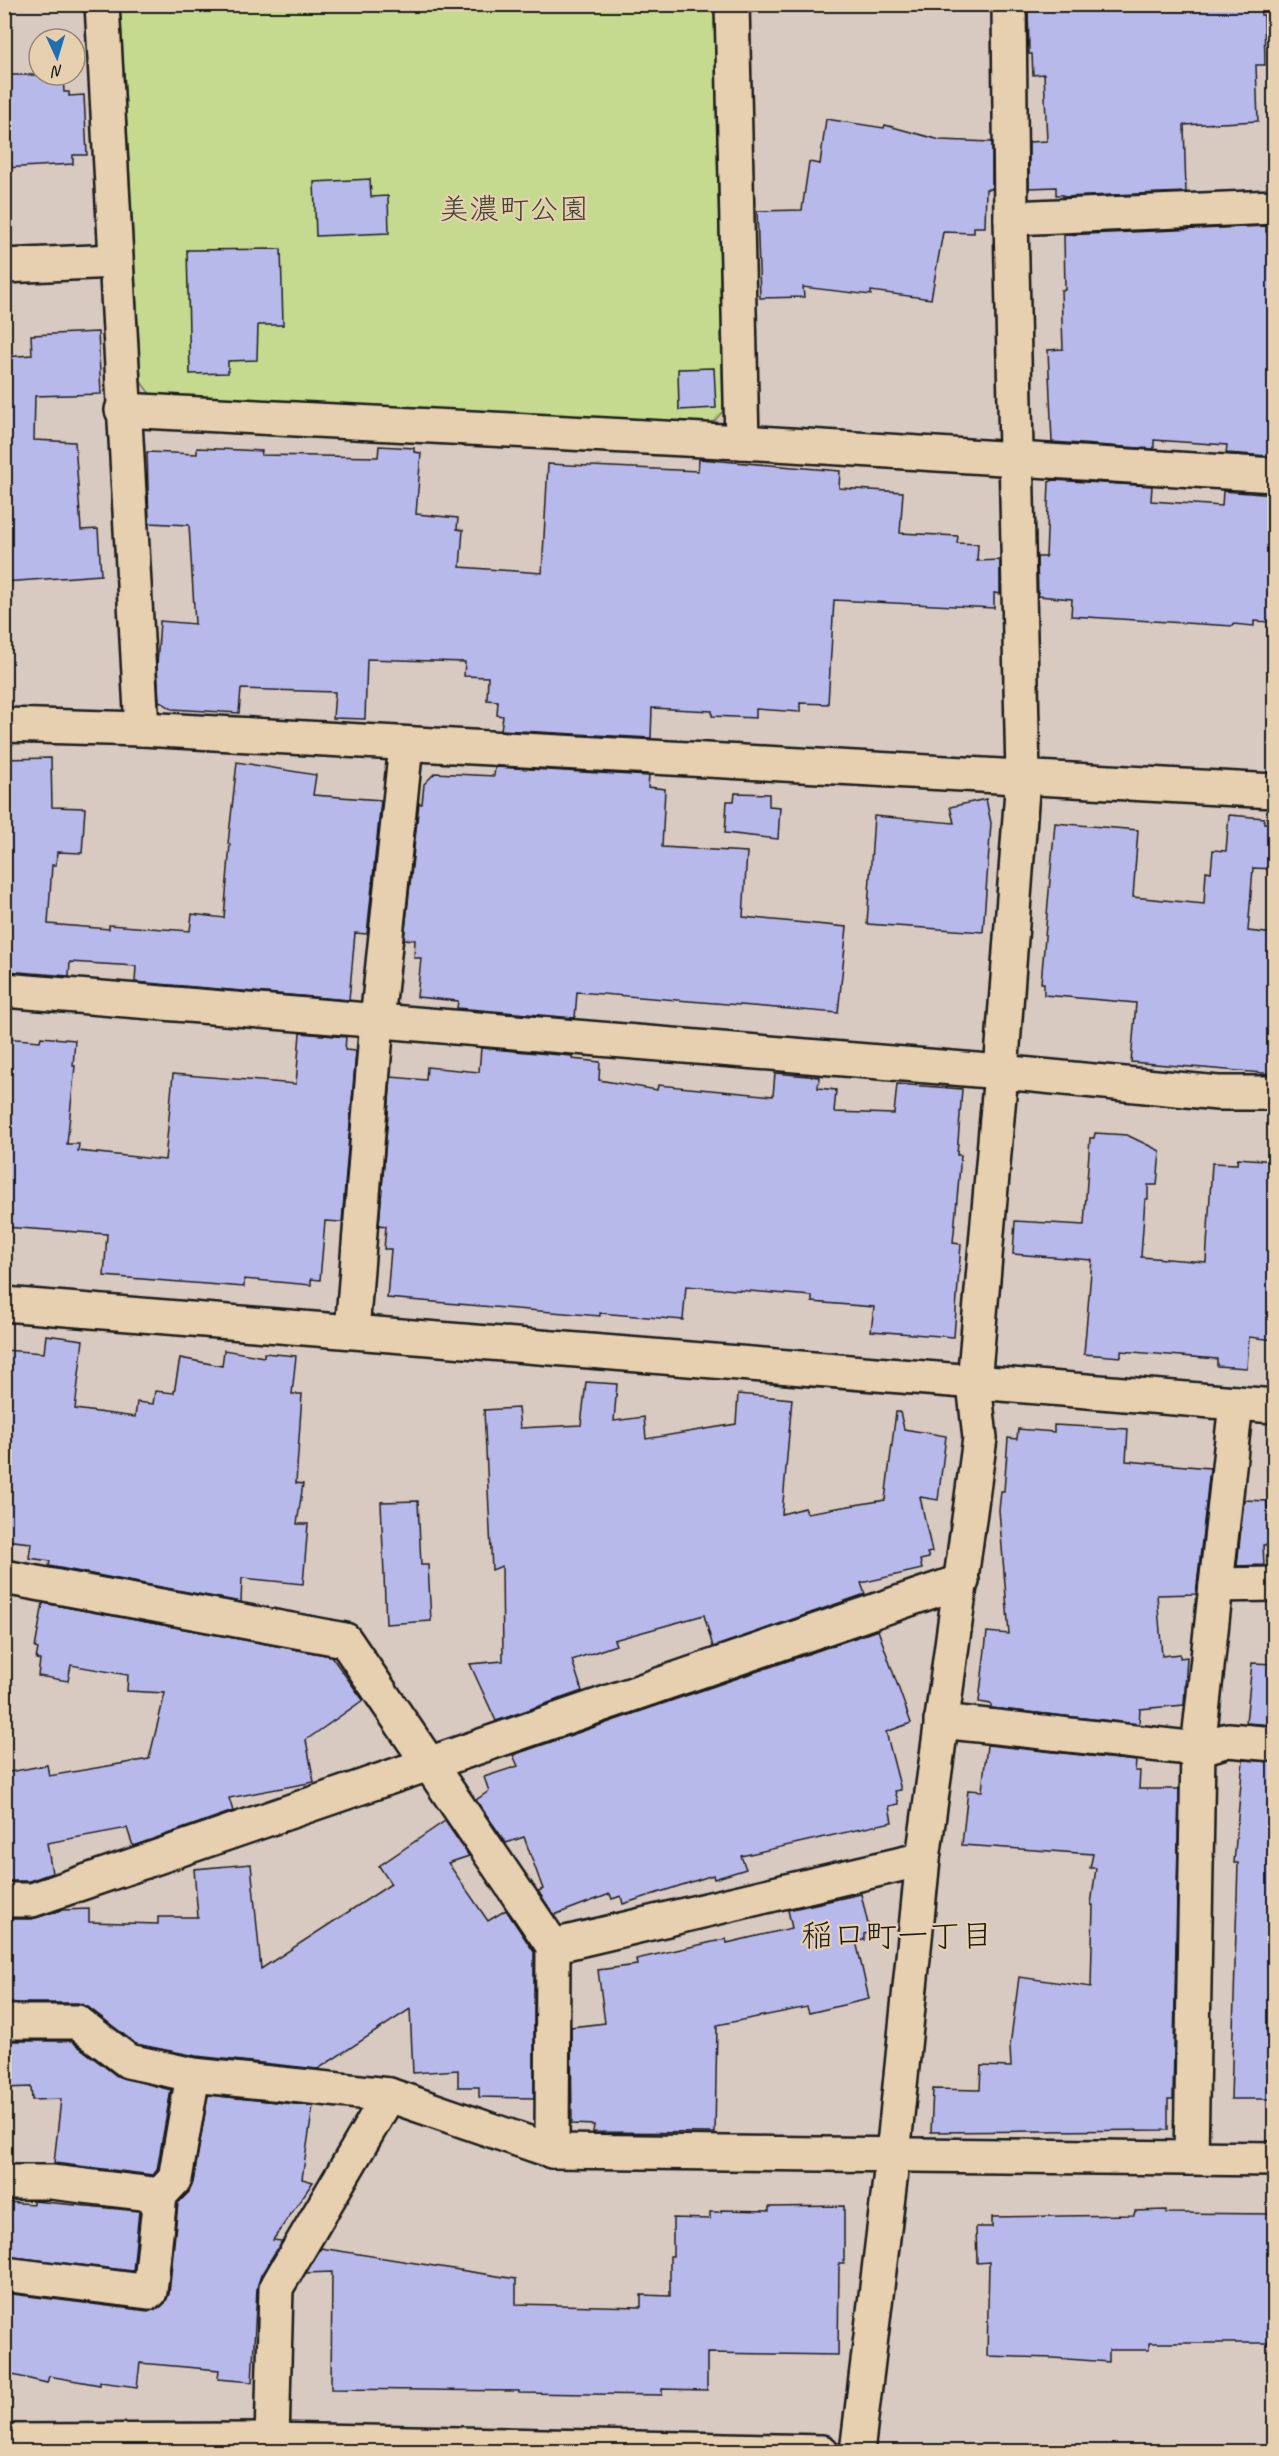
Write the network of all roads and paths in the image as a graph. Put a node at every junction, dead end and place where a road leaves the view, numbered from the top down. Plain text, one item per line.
1 (102, 4) edge
2 (732, 4) edge
3 (1009, 4) edge
4 (1275, 207) edge
5 (1011, 218) junction
6 (115, 261) junction
7 (4, 266) edge
8 (122, 410) junction
9 (742, 442) junction
10 (1016, 459) junction
11 (1275, 475) edge
12 (4, 725) edge
13 (142, 729) junction
14 (406, 745) junction
15 (1023, 777) junction
16 (1275, 791) edge
17 (4, 990) edge
18 (377, 1021) junction
19 (1002, 1072) junction
20 (1275, 1093) edge
21 (4, 1304) edge
22 (352, 1331) junction
23 (974, 1383) junction
24 (1236, 1403) junction
25 (1275, 1406) edge
26 (4, 1577) edge
27 (962, 1581) junction
28 (1275, 1584) edge
29 (1216, 1585) junction
30 (941, 1720) junction
31 (1275, 1744) edge
32 (1198, 1749) junction
33 (427, 1763) junction
34 (923, 1858) junction
35 (4, 1900) edge
36 (553, 1946) junction
37 (4, 2022) edge
38 (193, 2075) junction
39 (389, 2095) junction
40 (552, 2151) junction
41 (893, 2155) junction
42 (1191, 2158) junction
43 (1275, 2159) edge
44 (4, 2182) edge
45 (160, 2195) junction
46 (4, 2274) edge
47 (272, 2440) junction
48 (4, 2441) edge
49 (822, 2451) edge
50 (856, 2451) edge

1 - 6 street
2 - 9 street
3 - 5 street
4 - 5 street
5 - 10 street
6 - 7 street
6 - 8 street
8 - 9 street
8 - 13 street
9 - 10 street
10 - 11 street
10 - 15 street
12 - 13 street
13 - 14 street
14 - 15 street
14 - 18 street
15 - 16 street
15 - 19 street
17 - 18 street
18 - 19 street
18 - 22 street
19 - 20 street
19 - 23 street
21 - 22 street
22 - 23 street
23 - 24 street
23 - 27 street
24 - 25 street
24 - 29 street
26 - 33 street
27 - 30 street
27 - 33 street
28 - 29 street
29 - 32 street
30 - 32 street
30 - 34 street
31 - 32 street
32 - 42 street
33 - 35 street
33 - 36 street
34 - 36 street
34 - 41 street
36 - 40 street
37 - 38 street
38 - 39 street
38 - 45 street
39 - 40 street
39 - 47 street
40 - 41 street
41 - 42 street
41 - 50 street
42 - 43 street
44 - 45 street
45 - 46 street
47 - 48 street
47 - 49 street

